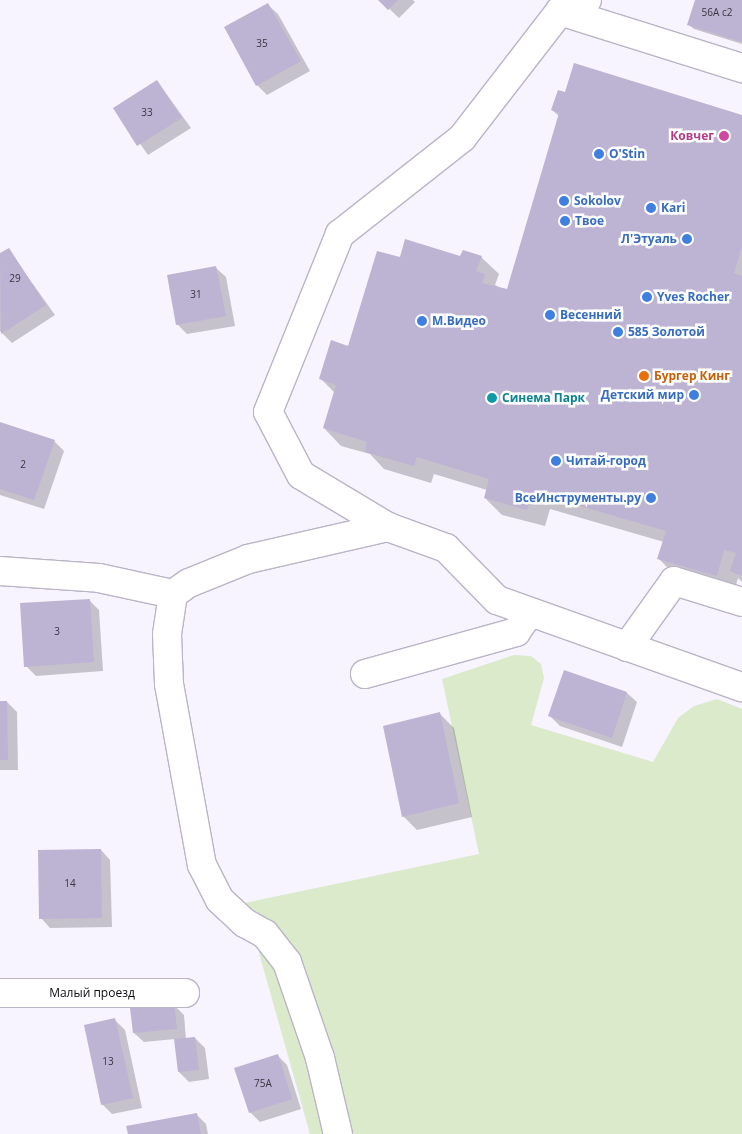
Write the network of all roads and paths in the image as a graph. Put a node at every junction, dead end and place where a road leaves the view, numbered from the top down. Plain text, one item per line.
1 (587, 0) edge
2 (560, 11) junction
3 (742, 68) edge
4 (342, 500) junction
5 (388, 527) junction
6 (333, 540) junction
7 (0, 571) edge
8 (173, 594) junction
9 (742, 602) edge
10 (530, 612) junction
11 (627, 647) junction
12 (365, 674) dead end
13 (742, 686) edge
14 (184, 993) dead end
15 (0, 994) edge
16 (338, 1134) edge

1 - 2 street
2 - 3 street
2 - 4 street
4 - 5 street
4 - 6 street
5 - 6 street
5 - 10 street
6 - 8 street
7 - 8 street
8 - 16 street
9 - 11 street
10 - 11 street
10 - 12 street
11 - 13 street
14 - 15 street, Малый проезд

